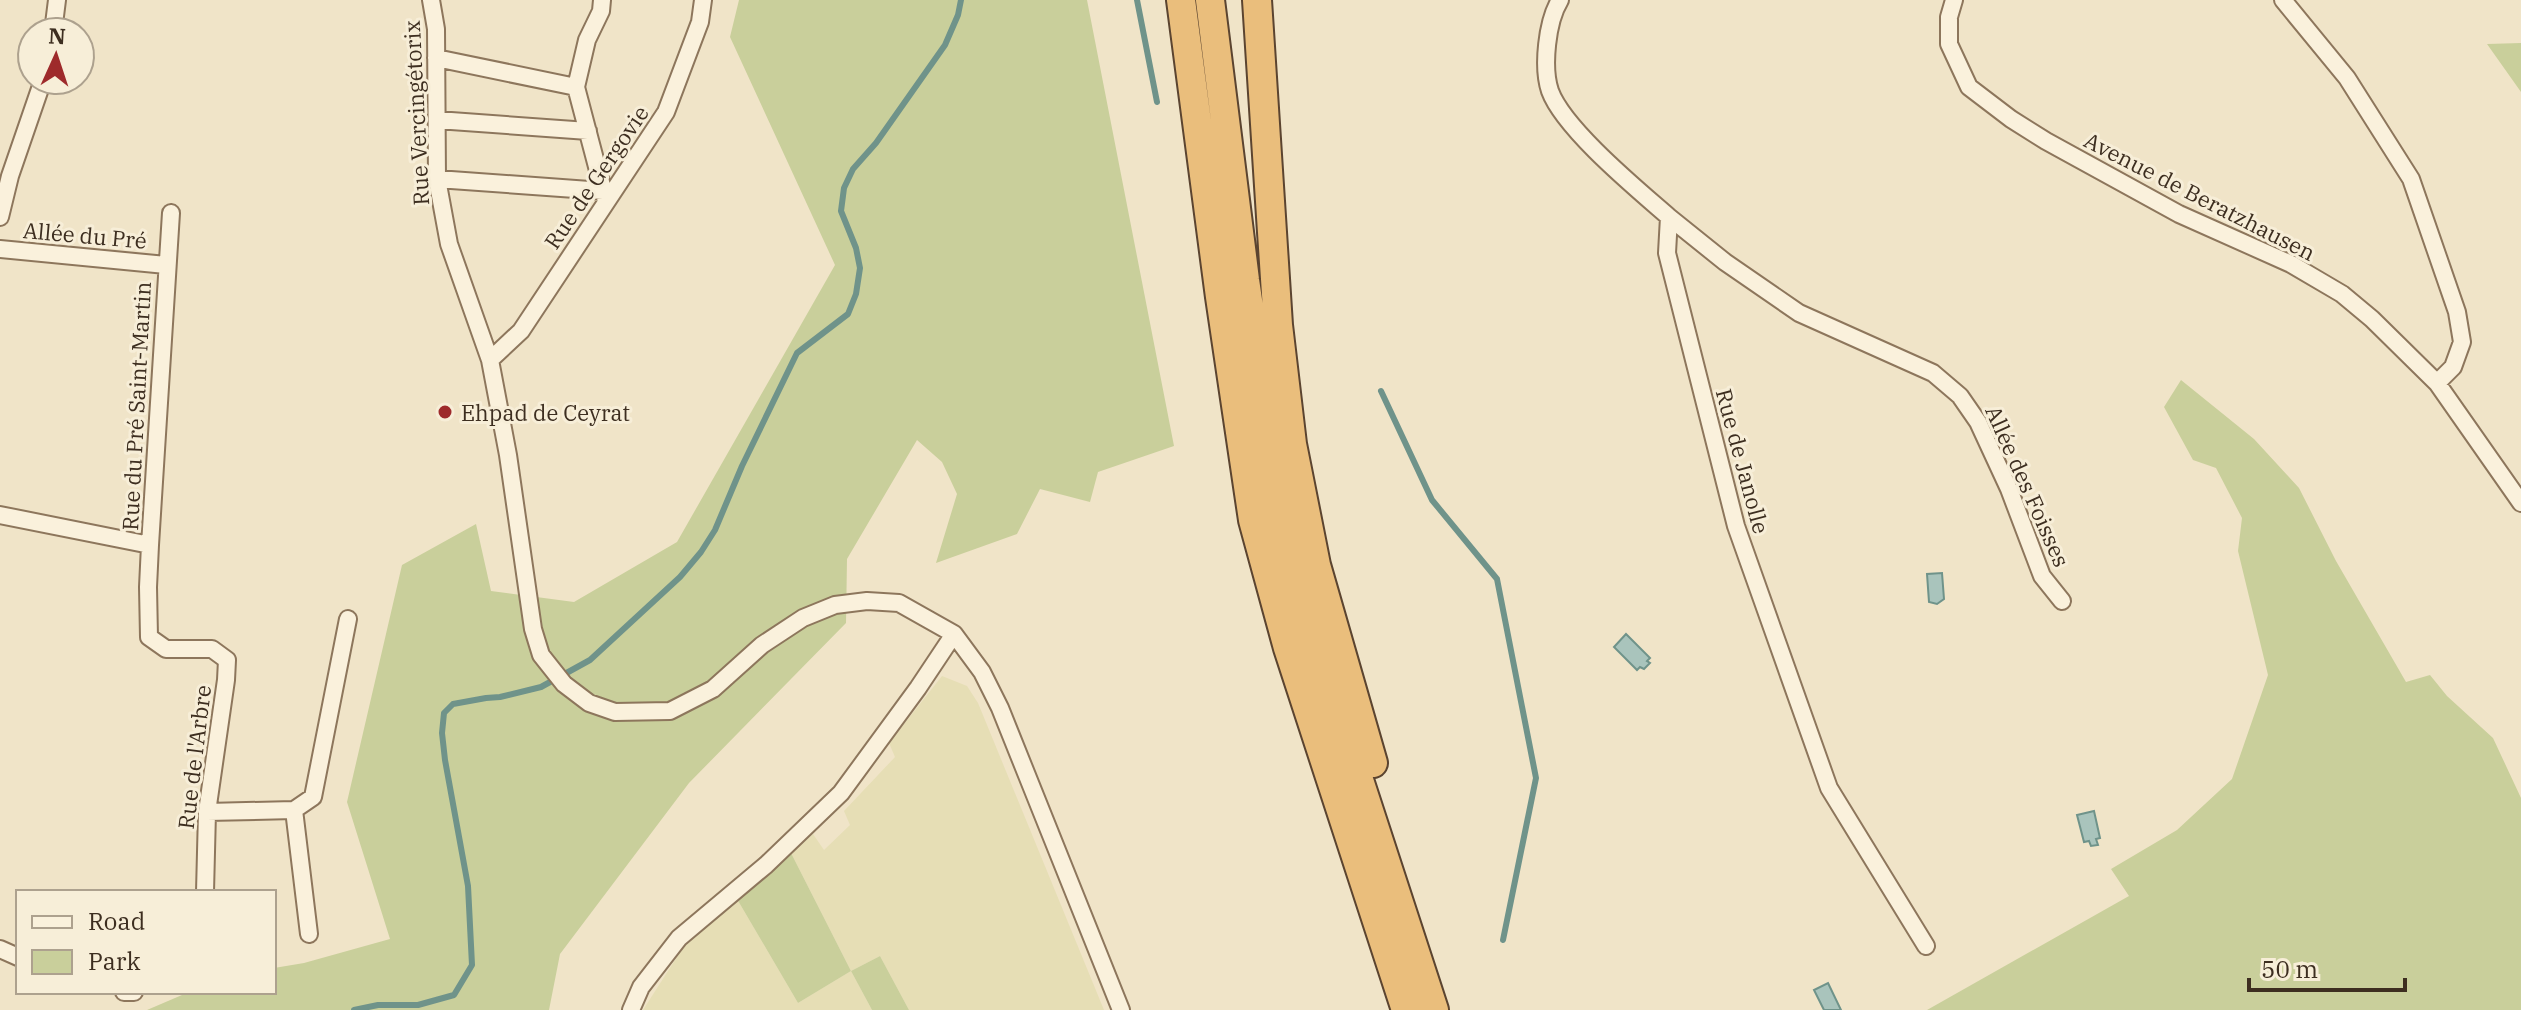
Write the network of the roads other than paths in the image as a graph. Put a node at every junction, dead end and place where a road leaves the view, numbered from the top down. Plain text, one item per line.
1 (431, 0) edge
2 (602, 0) edge
3 (703, 0) edge
4 (1181, 0) edge
5 (1210, 0) edge
6 (1257, 0) edge
7 (1560, 0) edge
8 (1954, 0) edge
9 (2283, 0) edge
10 (436, 58) junction
11 (576, 87) junction
12 (38, 96) edge
13 (437, 120) junction
14 (588, 131) junction
15 (437, 179) junction
16 (605, 196) junction
17 (171, 213) dead end
18 (0, 217) edge
19 (1669, 217) junction
20 (0, 249) edge
21 (166, 265) junction
22 (490, 360) junction
23 (2437, 383) junction
24 (2521, 503) edge
25 (0, 515) edge
26 (150, 545) junction
27 (2062, 601) dead end
28 (348, 619) dead end
29 (954, 634) junction
30 (294, 810) junction
31 (207, 812) junction
32 (205, 890) edge
33 (1409, 928) junction
34 (309, 934) dead end
35 (1926, 946) dead end
36 (631, 1010) edge
37 (1121, 1010) edge
38 (1406, 1010) edge
39 (1434, 1010) edge

1 - 10 street, Rue Vercingétorix
2 - 11 street
3 - 16 street, Rue de Gergovie
4 - 38 highway
5 - 33 highway
6 - 33 highway
7 - 19 street
8 - 23 street, Avenue de Beratzhausen
9 - 23 street
10 - 11 street
10 - 13 street, Rue Vercingétorix
11 - 14 street
12 - 18 street
13 - 14 street
13 - 15 street, Rue Vercingétorix
14 - 16 street
15 - 16 street
15 - 22 street, Rue Vercingétorix
16 - 22 street, Rue de Gergovie
17 - 21 street, Rue du Pré Saint-Martin
19 - 27 street, Allée des Foisses
19 - 35 street, Rue de Janolle
20 - 21 street, Allée du Pré
21 - 26 street, Rue du Pré Saint-Martin
22 - 29 street, Rue Vercingétorix
23 - 24 street, Avenue de Beratzhausen
25 - 26 street, Rue du Pré Saint-Martin
26 - 31 street, Rue de l'Arbre
28 - 30 street
29 - 36 street
29 - 37 street
30 - 31 street
30 - 34 street
31 - 32 street, Rue de l'Arbre
33 - 39 highway

